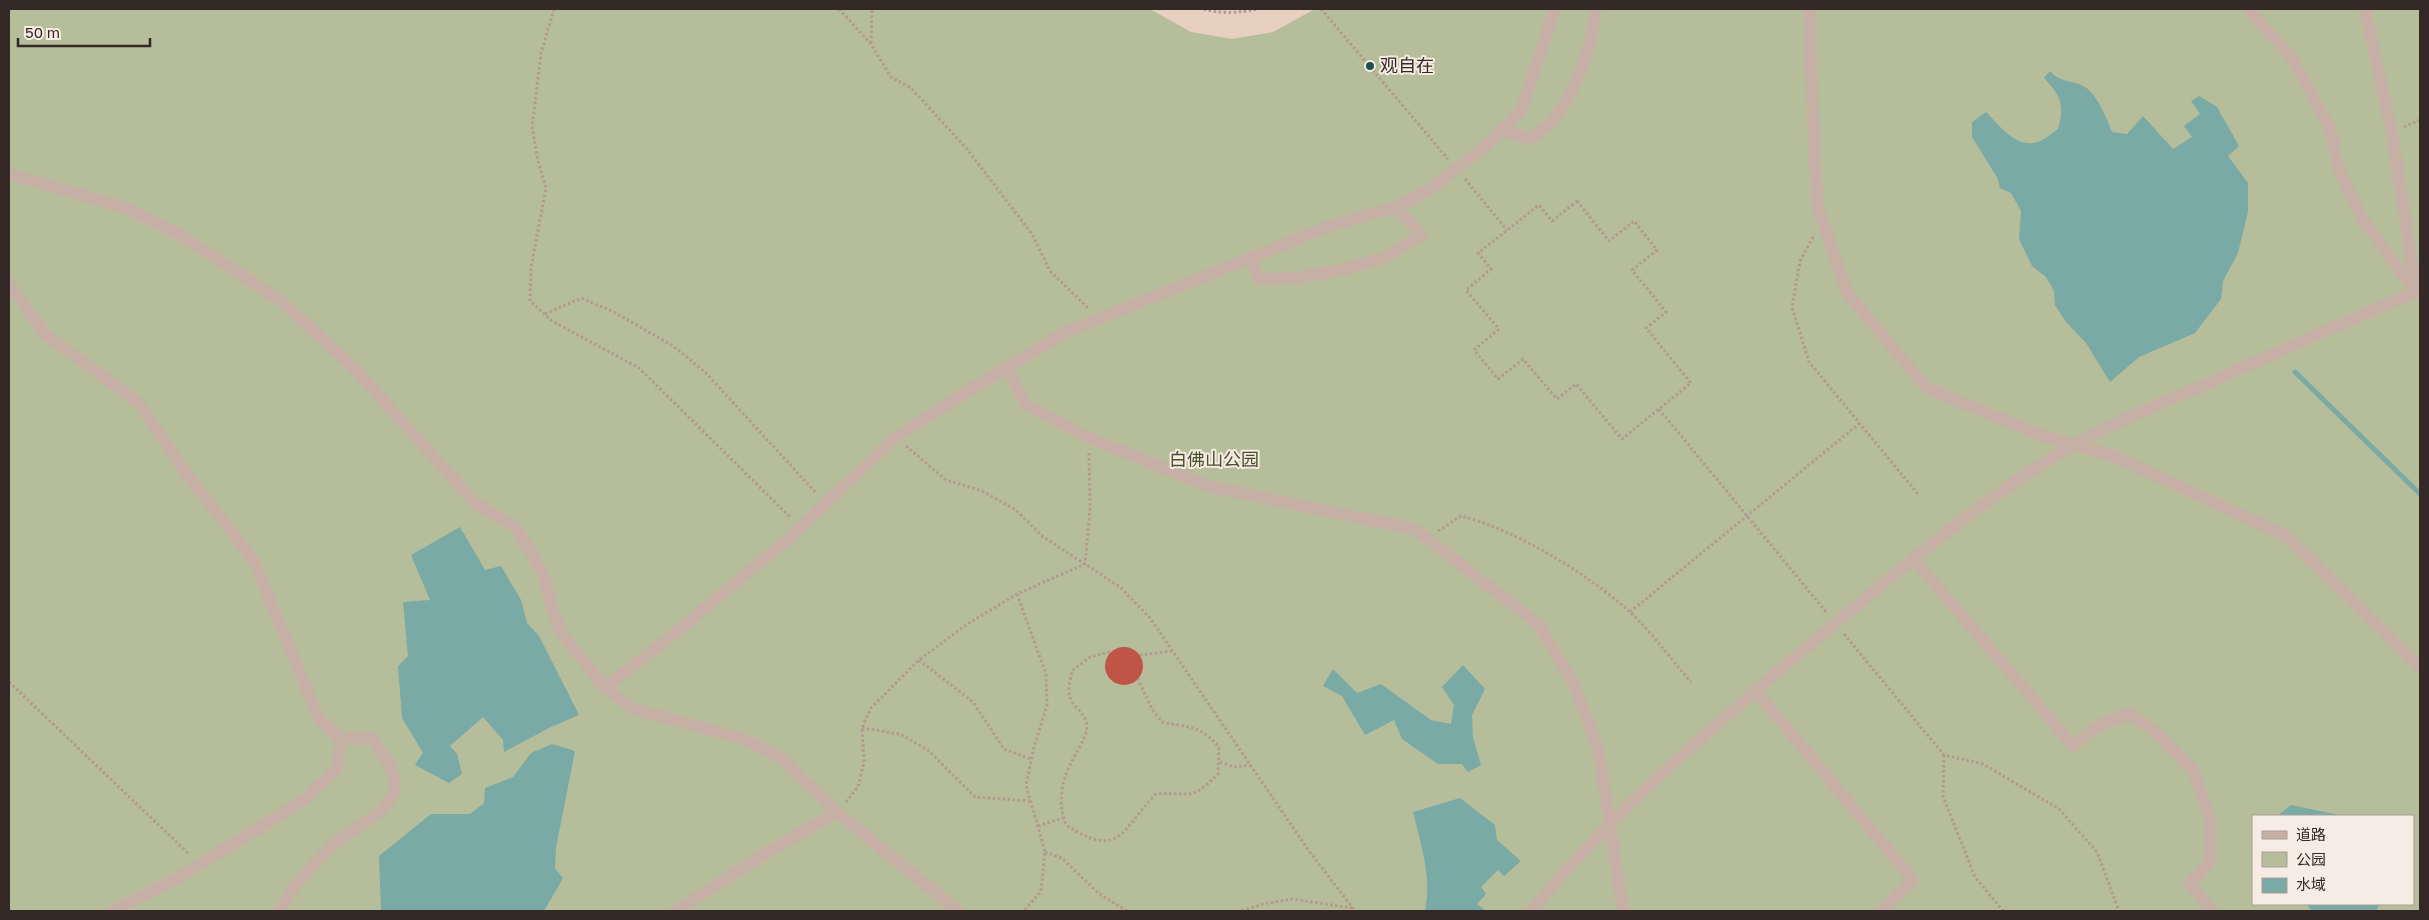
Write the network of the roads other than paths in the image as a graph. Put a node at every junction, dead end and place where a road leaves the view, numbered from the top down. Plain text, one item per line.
1 (1555, 9) edge
2 (1595, 9) edge
3 (1809, 9) edge
4 (2248, 9) edge
5 (2365, 9) edge
6 (1502, 130) junction
7 (9, 174) edge
8 (1397, 208) junction
9 (1252, 256) junction
10 (9, 284) edge
11 (2418, 293) edge
12 (1007, 368) junction
13 (2075, 445) junction
14 (1913, 558) junction
15 (2420, 667) edge
16 (604, 688) junction
17 (1755, 690) junction
18 (340, 740) junction
19 (837, 812) junction
20 (1610, 826) junction
21 (112, 911) edge
22 (280, 911) edge
23 (676, 911) edge
24 (958, 911) edge
25 (1531, 911) edge
26 (1623, 911) edge
27 (1883, 911) edge
28 (2212, 911) edge

1 - 6 lane
2 - 6 lane
3 - 13 lane
4 - 11 lane
5 - 11 lane
6 - 8 lane
7 - 16 lane
8 - 9 lane
8 - 9 lane
9 - 12 lane
10 - 18 lane
11 - 13 lane
12 - 16 lane
12 - 20 lane
13 - 14 lane
13 - 15 lane
14 - 17 lane
14 - 28 lane
16 - 19 lane
17 - 20 lane
17 - 27 lane
18 - 21 lane
18 - 22 lane
19 - 23 lane
19 - 24 lane
20 - 25 lane
20 - 26 lane

